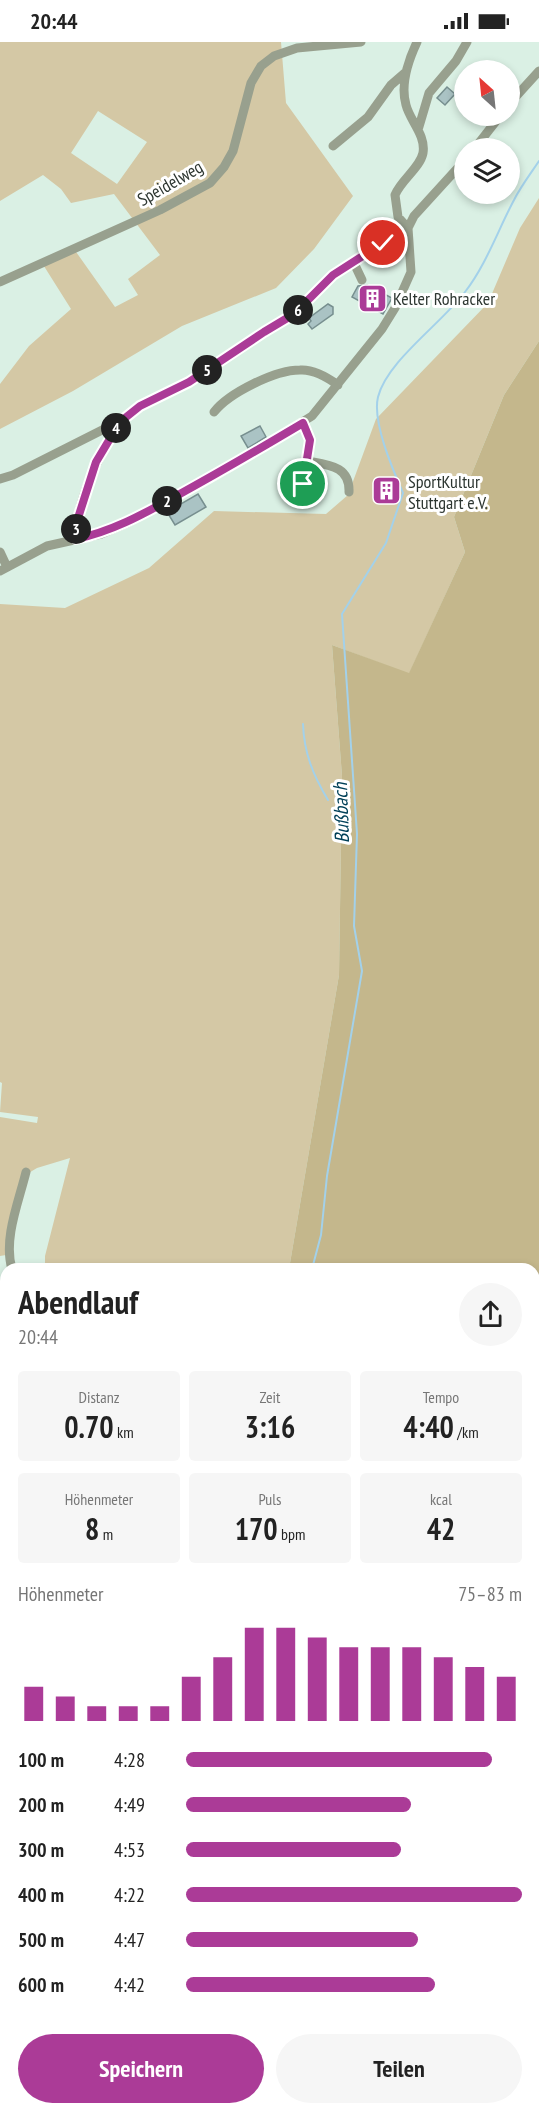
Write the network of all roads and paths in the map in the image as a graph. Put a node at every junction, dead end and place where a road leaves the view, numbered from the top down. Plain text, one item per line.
1 (361, 42) edge
2 (417, 42) edge
3 (467, 42) edge
4 (318, 44) edge
5 (539, 71) edge
6 (406, 72) junction
7 (520, 92) edge
8 (492, 126) edge
9 (418, 130) junction
10 (483, 138) edge
11 (333, 146) dead end
12 (454, 172) edge
13 (408, 228) junction
14 (353, 261) junction
15 (362, 280) dead end
16 (0, 282) edge
17 (338, 385) junction
18 (214, 412) dead end
19 (120, 422) junction
20 (303, 423) junction
21 (307, 461) junction
22 (0, 479) edge
23 (349, 492) dead end
24 (297, 496) dead end
25 (76, 539) junction
26 (0, 552) edge
27 (3, 569) edge
28 (26, 1172) dead end
29 (10, 1263) edge

1 - 4 street, Speidelweg
2 - 6 street
3 - 9 street
4 - 16 street, Speidelweg
5 - 7 street
6 - 9 street
6 - 11 street
8 - 10 street
9 - 13 street
12 - 13 street
13 - 14 street
13 - 17 street
14 - 15 street
14 - 19 street
17 - 18 street
17 - 20 street
19 - 22 street
19 - 25 street
20 - 21 street
20 - 25 street
21 - 23 street
21 - 24 street
25 - 27 street
26 - 27 street
28 - 29 street

